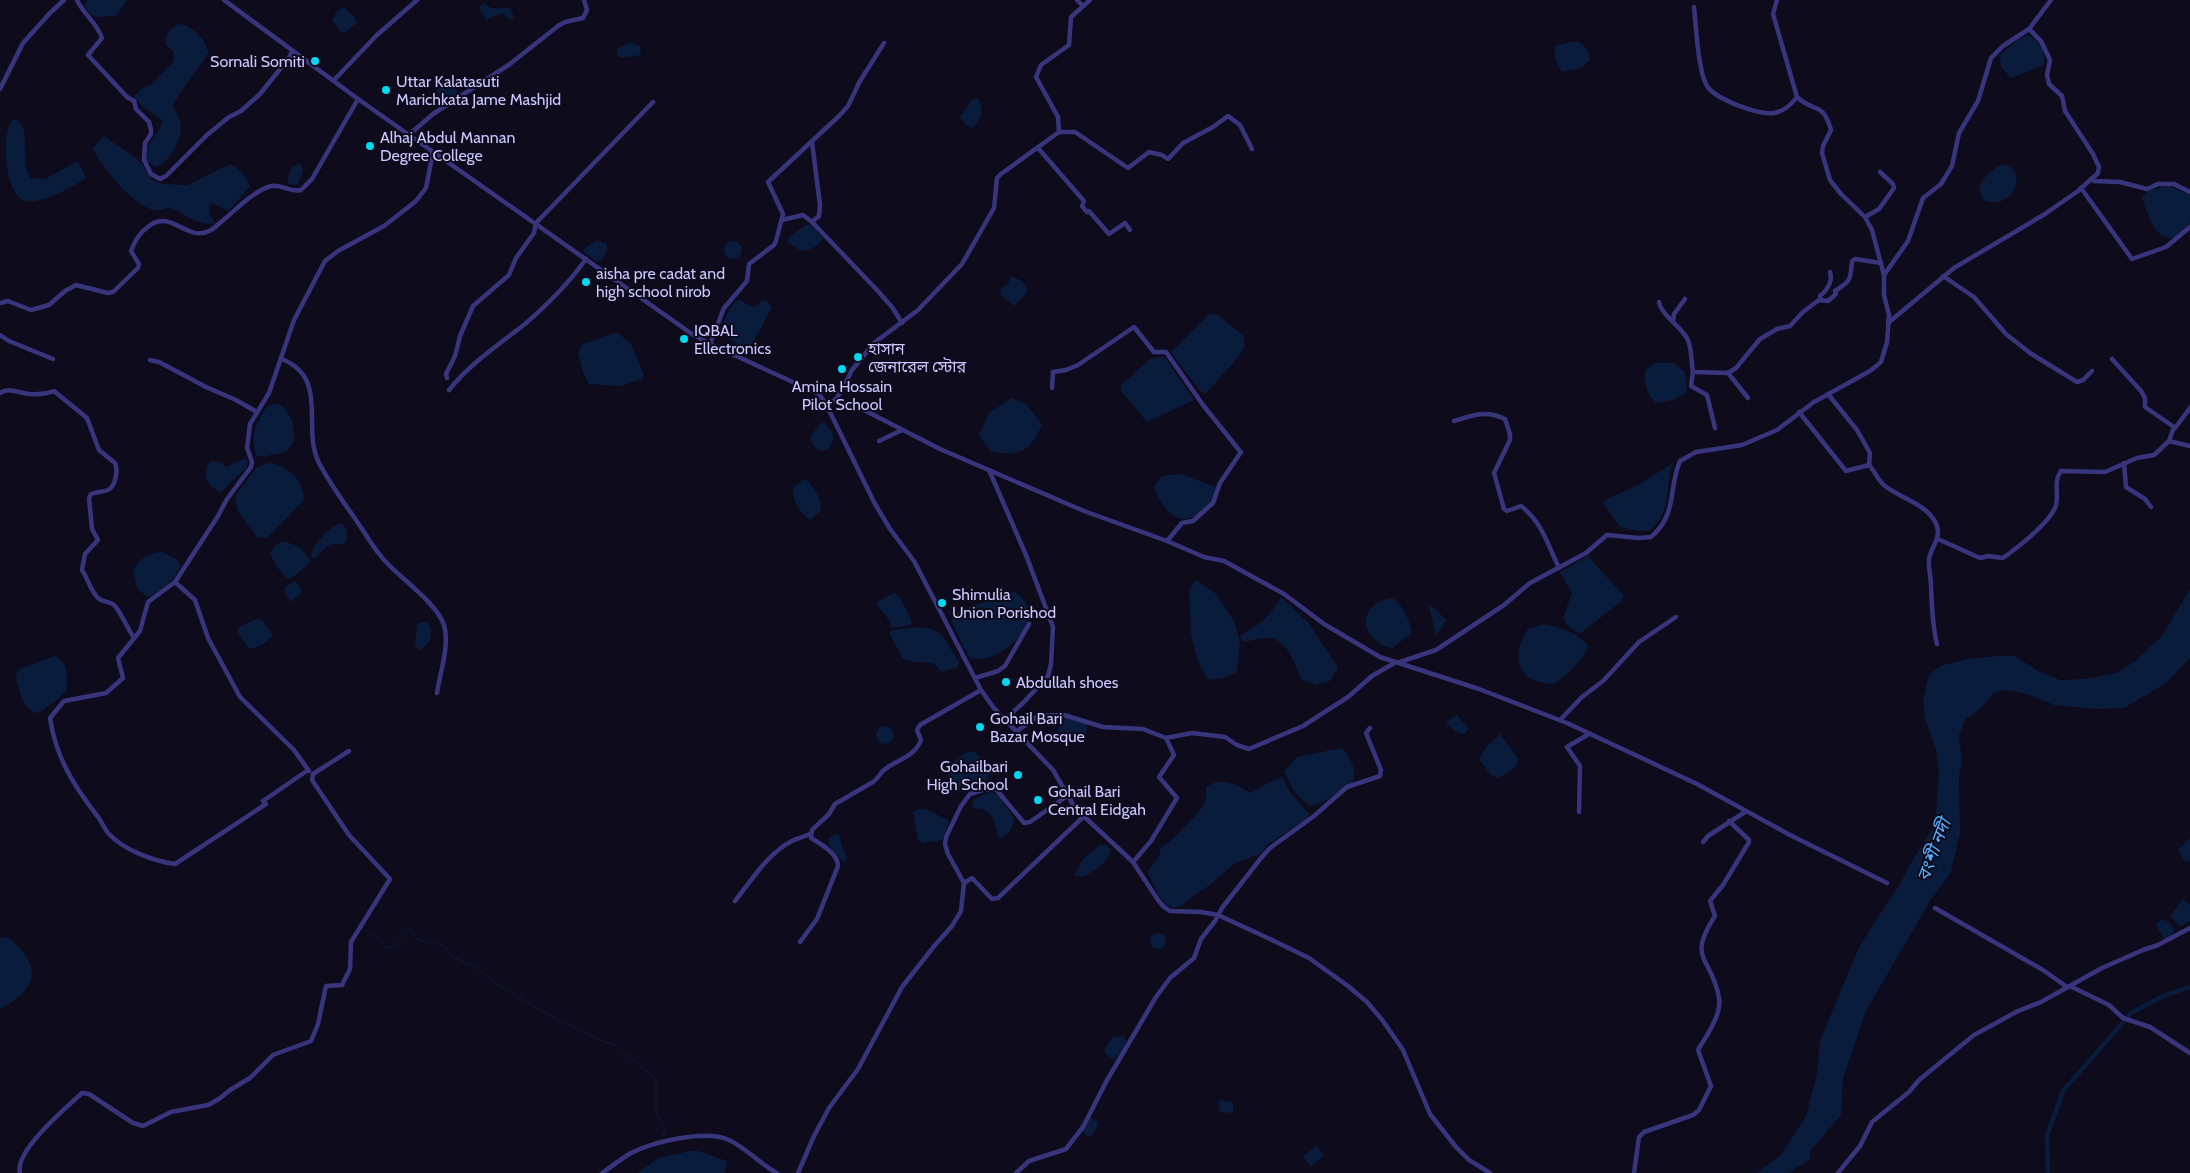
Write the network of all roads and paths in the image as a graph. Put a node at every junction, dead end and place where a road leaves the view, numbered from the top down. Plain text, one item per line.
1 (64, 0) edge
2 (77, 0) edge
3 (224, 0) edge
4 (417, 0) edge
5 (584, 0) edge
6 (1077, 0) edge
7 (1090, 0) edge
8 (1777, 0) edge
9 (2051, 0) edge
10 (1083, 6) junction
11 (1694, 7) dead end
12 (2029, 29) junction
13 (884, 43) dead end
14 (292, 51) junction
15 (334, 80) junction
16 (0, 89) edge
17 (1797, 97) junction
18 (358, 99) junction
19 (653, 102) dead end
20 (1059, 132) junction
21 (410, 134) junction
22 (812, 142) junction
23 (1038, 148) junction
24 (1252, 149) dead end
25 (433, 152) junction
26 (1880, 172) dead end
27 (2090, 181) junction
28 (2081, 188) junction
29 (2190, 192) edge
30 (1866, 217) junction
31 (782, 220) junction
32 (812, 222) junction
33 (536, 223) junction
34 (2190, 227) edge
35 (1130, 230) dead end
36 (586, 259) junction
37 (1882, 263) junction
38 (1830, 272) dead end
39 (1884, 274) junction
40 (1943, 276) junction
41 (1686, 299) dead end
42 (1820, 300) junction
43 (1659, 302) dead end
44 (0, 303) edge
45 (1673, 321) junction
46 (902, 323) junction
47 (1888, 323) junction
48 (0, 335) edge
49 (710, 344) junction
50 (53, 358) dead end
51 (282, 358) junction
52 (2112, 359) dead end
53 (150, 360) dead end
54 (2092, 371) dead end
55 (1693, 372) junction
56 (1728, 373) junction
57 (447, 378) dead end
58 (1052, 388) dead end
59 (449, 390) dead end
60 (0, 393) edge
61 (1828, 394) junction
62 (1748, 398) dead end
63 (835, 400) junction
64 (826, 404) junction
65 (2190, 408) edge
66 (257, 412) junction
67 (1799, 412) junction
68 (1454, 421) dead end
69 (1715, 428) dead end
70 (2174, 428) junction
71 (902, 430) junction
72 (880, 441) dead end
73 (2168, 441) junction
74 (2190, 446) edge
75 (2124, 463) junction
76 (1869, 465) junction
77 (989, 470) junction
78 (2151, 507) dead end
79 (1938, 539) junction
80 (1167, 541) junction
81 (1560, 568) junction
82 (174, 582) junction
83 (1676, 617) dead end
84 (1030, 624) dead end
85 (134, 638) junction
86 (1937, 644) dead end
87 (1397, 662) junction
88 (975, 678) junction
89 (980, 690) junction
90 (437, 693) dead end
91 (1005, 718) junction
92 (1560, 720) junction
93 (1370, 728) dead end
94 (1017, 731) junction
95 (1589, 734) junction
96 (1166, 738) junction
97 (349, 751) dead end
98 (308, 770) junction
99 (312, 774) junction
100 (1067, 796) junction
101 (1579, 812) dead end
102 (1745, 812) junction
103 (1083, 818) junction
104 (1729, 821) junction
105 (810, 834) junction
106 (1703, 842) dead end
107 (1133, 862) junction
108 (964, 883) junction
109 (1887, 883) dead end
110 (735, 901) dead end
111 (1935, 908) dead end
112 (1218, 915) junction
113 (2190, 928) edge
114 (800, 942) dead end
115 (2067, 987) junction
116 (2190, 1054) edge
117 (20, 1173) edge
118 (602, 1173) edge
119 (777, 1173) edge
120 (798, 1173) edge
121 (1016, 1173) edge
122 (1490, 1173) edge
123 (1634, 1173) edge
124 (1838, 1173) edge

1 - 16 street
2 - 14 street
3 - 14 street
4 - 15 street
5 - 21 street
6 - 10 street
7 - 10 street
8 - 17 street
9 - 12 street
10 - 20 street
11 - 17 street
12 - 27 street
12 - 39 street
13 - 22 street
14 - 15 street
15 - 18 street
17 - 30 street
18 - 21 street
18 - 44 street
19 - 33 street
20 - 23 street
20 - 24 street
21 - 25 street
22 - 31 street
22 - 32 street
23 - 35 street
23 - 46 street
25 - 33 street
25 - 51 street
26 - 30 street
27 - 28 street
27 - 29 street
28 - 34 street
28 - 40 street
30 - 37 street
31 - 32 street
31 - 49 street
32 - 46 street
33 - 36 street
33 - 57 street
36 - 49 street
36 - 59 street
37 - 39 street
37 - 42 street
38 - 42 street
39 - 47 street
40 - 47 street
40 - 54 street
41 - 45 street
42 - 56 street
43 - 45 street
45 - 55 street
46 - 63 street
47 - 61 street
48 - 50 street
49 - 64 street
51 - 66 street
51 - 90 street
52 - 70 street
53 - 66 street
55 - 56 street
55 - 69 street
56 - 62 street
58 - 80 street
60 - 85 street
61 - 67 street
61 - 76 street
63 - 64 street
63 - 71 street
64 - 88 street
65 - 70 street
66 - 82 street
67 - 76 street
67 - 81 street
68 - 81 street
70 - 73 street
71 - 72 street
71 - 77 street
73 - 74 street
73 - 75 street
75 - 78 street
75 - 79 street
76 - 79 street
77 - 80 street
77 - 91 street
79 - 86 street
80 - 87 street
81 - 87 street
82 - 85 street
82 - 98 street
83 - 92 street
84 - 88 street
85 - 98 street
87 - 92 street
87 - 96 street
88 - 89 street
89 - 91 street
89 - 105 street
91 - 94 street
92 - 95 street
93 - 112 street
94 - 96 street
94 - 100 street
95 - 101 street
95 - 102 street
96 - 107 street
97 - 99 street
98 - 99 street
99 - 117 street
100 - 103 street
100 - 108 street
102 - 104 street
102 - 109 street
103 - 107 street
103 - 108 street
104 - 106 street
104 - 123 street
105 - 110 street
105 - 114 street
107 - 112 street
108 - 120 street
111 - 115 street
112 - 121 street
112 - 122 street
113 - 115 street
115 - 116 street
115 - 124 street
118 - 119 street

